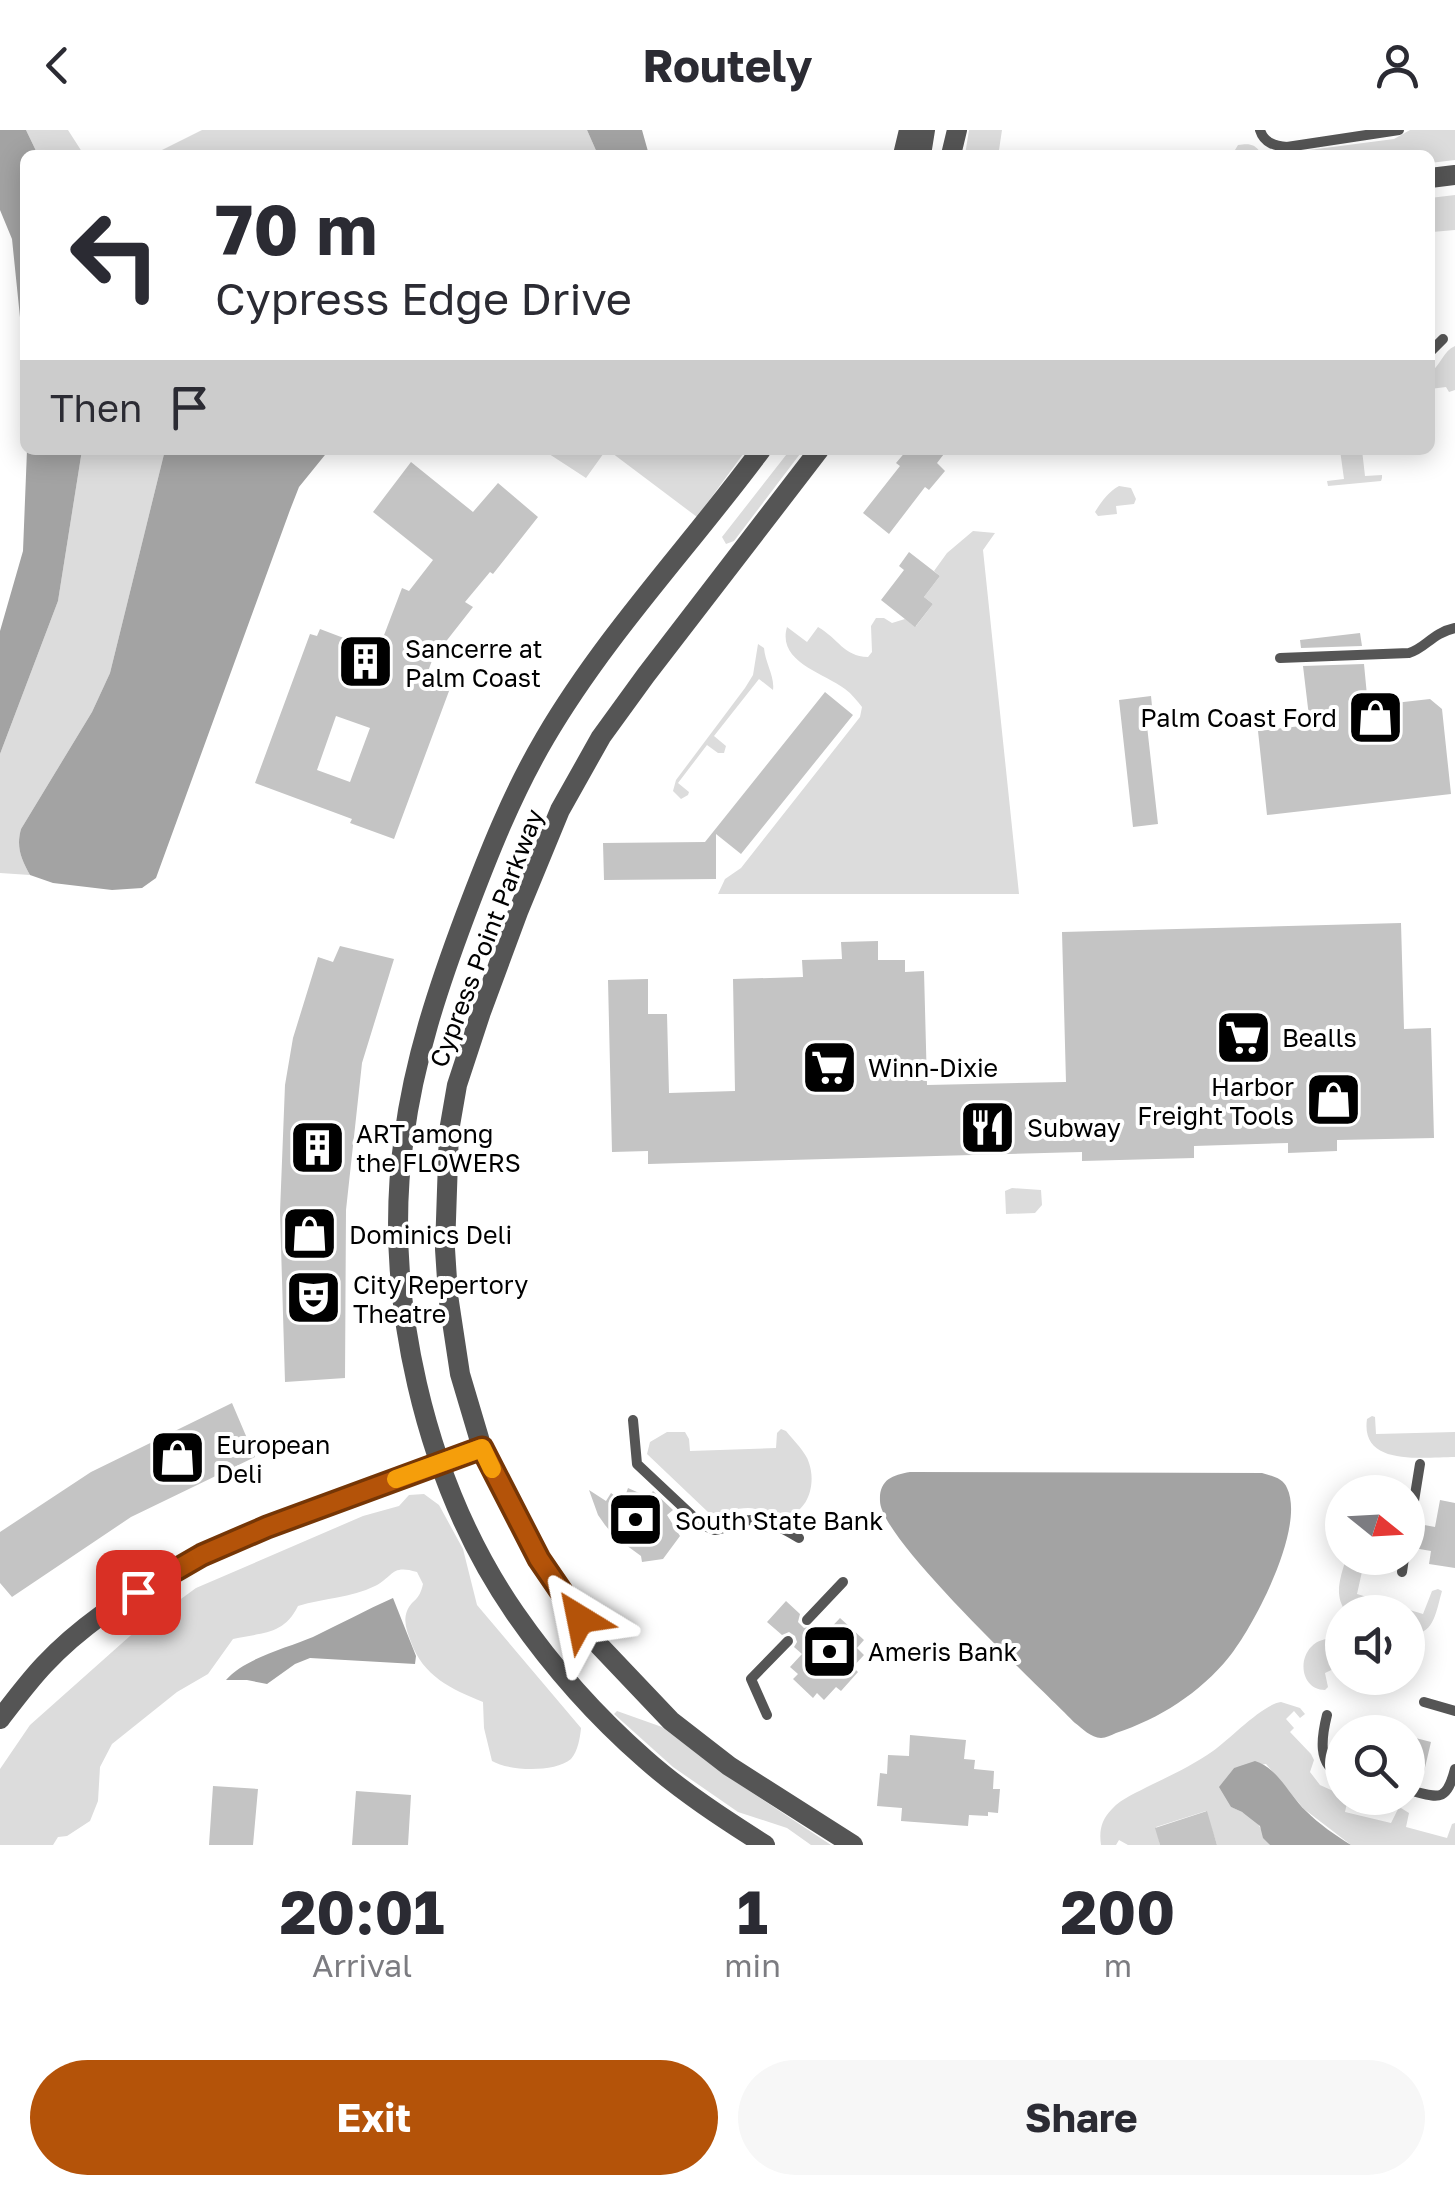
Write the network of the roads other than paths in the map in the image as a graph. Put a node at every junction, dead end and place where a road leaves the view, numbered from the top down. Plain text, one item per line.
1 (1260, 130) edge
2 (1399, 130) edge
3 (1443, 338) dead end
4 (1435, 347) edge
5 (757, 455) edge
6 (815, 455) edge
7 (1455, 628) edge
8 (1280, 658) dead end
9 (634, 1420) dead end
10 (482, 1448) junction
11 (439, 1463) junction
12 (1420, 1464) dead end
13 (1418, 1475) edge
14 (800, 1538) dead end
15 (843, 1582) dead end
16 (807, 1620) dead end
17 (788, 1641) dead end
18 (1424, 1702) dead end
19 (1455, 1711) edge
20 (767, 1715) dead end
21 (0, 1719) edge
22 (1325, 1724) edge
23 (1325, 1756) edge
24 (1455, 1769) edge
25 (1425, 1794) edge
26 (765, 1845) edge
27 (853, 1845) edge

1 - 2 lane
3 - 4 lane
5 - 11 street, Cypress Point Parkway
6 - 10 street, Cypress Point Parkway
7 - 8 lane
9 - 14 lane
10 - 11 street
10 - 27 street, Cypress Point Parkway
11 - 21 street
11 - 26 street, Cypress Point Parkway
12 - 13 lane
15 - 16 lane
17 - 20 lane
18 - 19 lane
22 - 23 lane
24 - 25 lane

